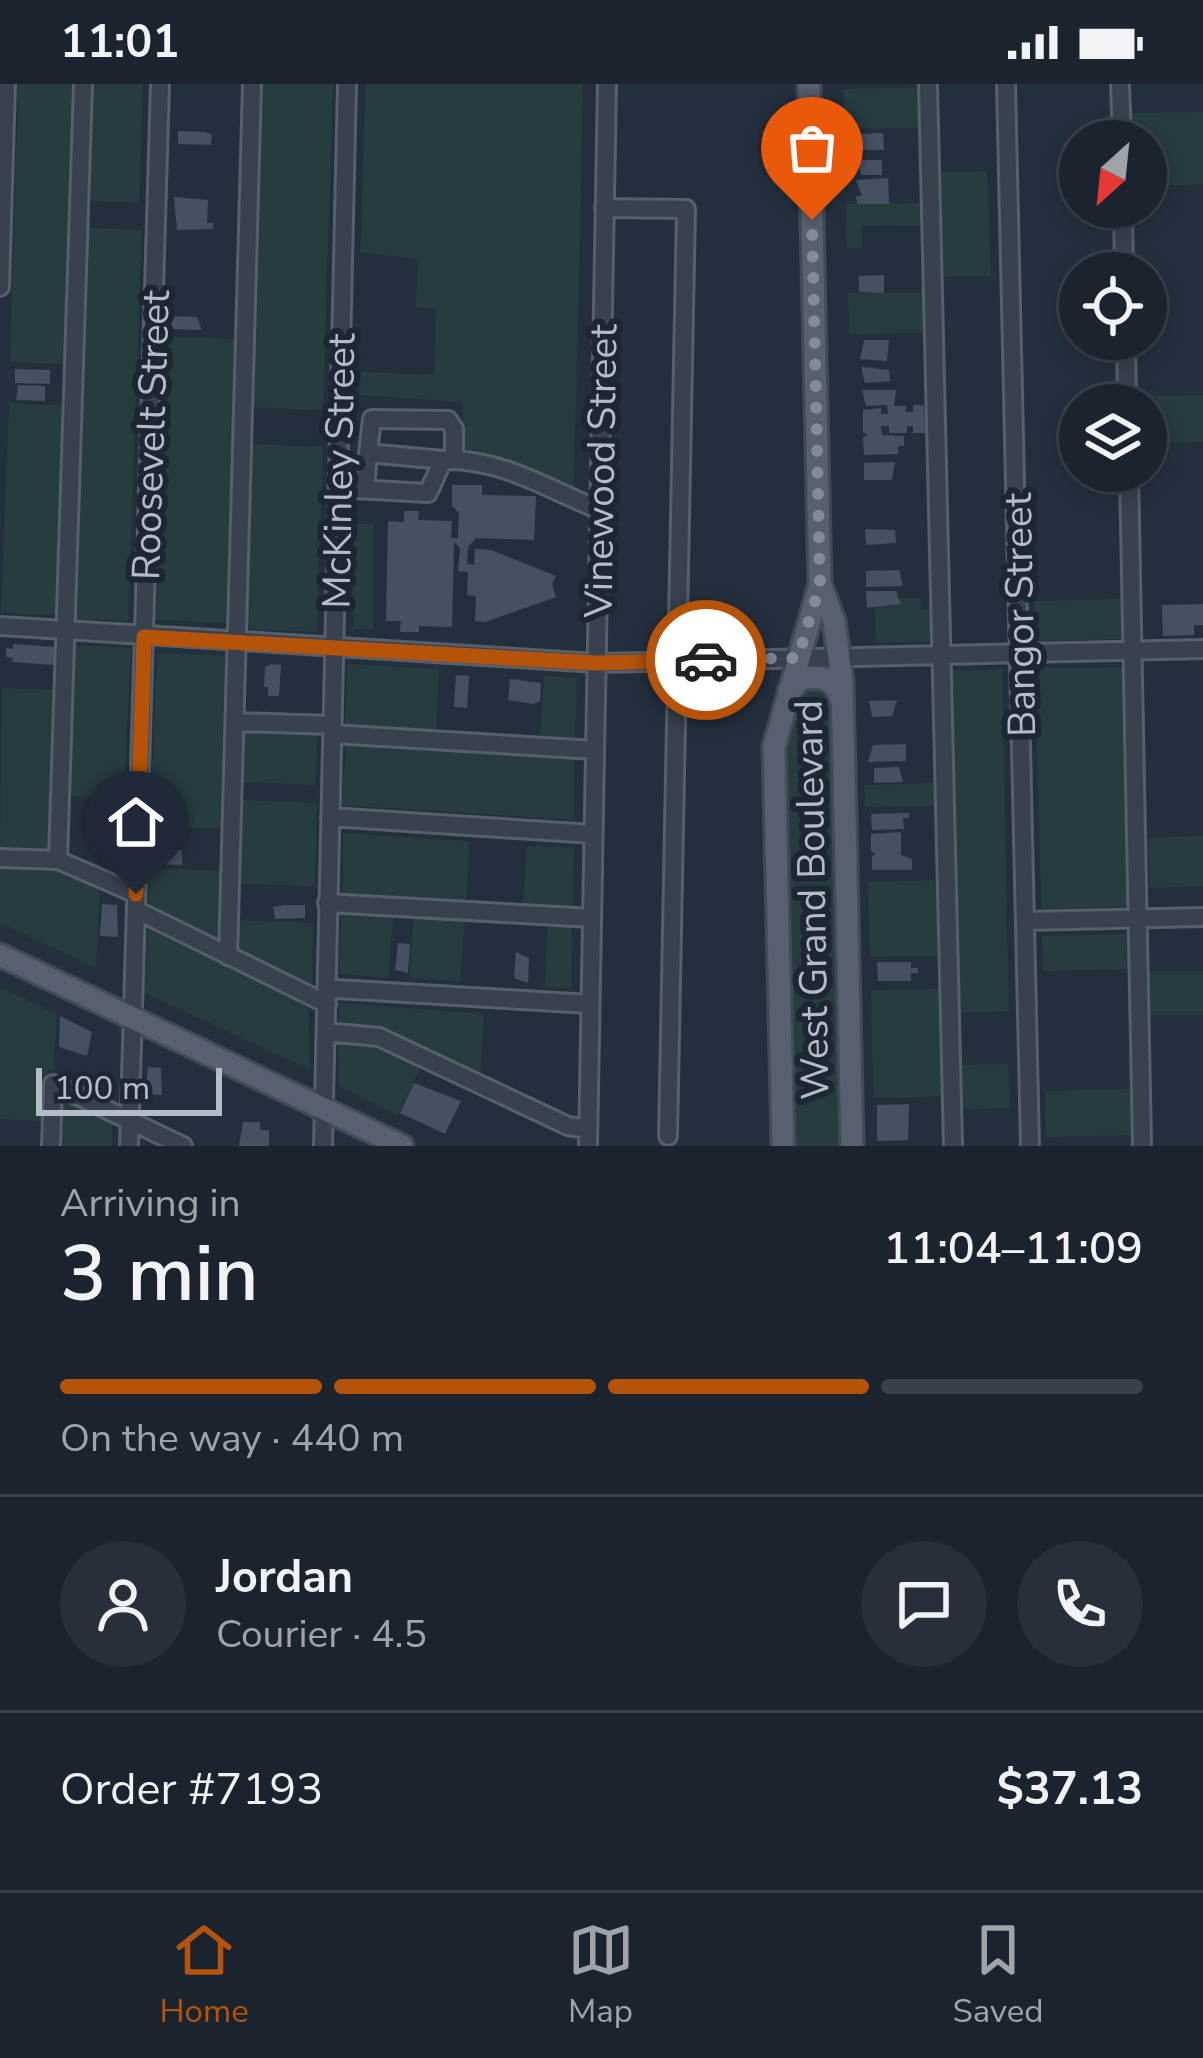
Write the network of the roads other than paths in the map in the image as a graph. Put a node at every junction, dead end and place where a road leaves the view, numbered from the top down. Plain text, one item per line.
1 (7, 84) edge
2 (82, 84) edge
3 (160, 84) edge
4 (252, 84) edge
5 (347, 84) edge
6 (607, 84) edge
7 (808, 84) edge
8 (928, 84) edge
9 (1006, 84) edge
10 (1120, 84) edge
11 (1121, 120) edge
12 (604, 208) junction
13 (0, 287) edge
14 (368, 453) junction
15 (448, 460) junction
16 (338, 488) junction
17 (365, 489) junction
18 (1129, 492) edge
19 (600, 510) junction
20 (820, 584) junction
21 (0, 626) edge
22 (67, 631) junction
23 (144, 637) junction
24 (238, 642) junction
25 (334, 648) junction
26 (1203, 649) edge
27 (1132, 651) junction
28 (1019, 653) junction
29 (941, 655) junction
30 (798, 658) junction
31 (838, 658) junction
32 (675, 661) junction
33 (597, 663) junction
34 (789, 692) junction
35 (842, 706) junction
36 (235, 722) junction
37 (332, 729) junction
38 (595, 750) junction
39 (331, 818) junction
40 (593, 834) junction
41 (0, 858) edge
42 (58, 860) junction
43 (136, 902) junction
44 (327, 903) junction
45 (1203, 917) edge
46 (592, 918) junction
47 (1137, 919) junction
48 (1025, 922) junction
49 (0, 955) edge
50 (228, 956) junction
51 (327, 998) junction
52 (590, 1004) junction
53 (132, 1017) junction
54 (326, 1032) junction
55 (324, 1109) junction
56 (129, 1120) junction
57 (668, 1136) dead end
58 (588, 1138) edge
59 (51, 1146) edge
60 (128, 1146) edge
61 (183, 1146) edge
62 (323, 1146) edge
63 (402, 1146) edge
64 (783, 1146) edge
65 (852, 1146) edge
66 (953, 1146) edge
67 (1030, 1146) edge
68 (1142, 1146) edge

1 - 13 street
2 - 22 street
3 - 23 street, Roosevelt Street
4 - 24 street
5 - 16 street, McKinley Street
6 - 12 street, Vinewood Street
7 - 20 main road, West Grand Boulevard
8 - 29 street
9 - 28 street, Bangor Street
10 - 11 street
12 - 19 street, Vinewood Street
12 - 32 street
14 - 15 street
14 - 15 street
14 - 17 street
15 - 17 street
15 - 19 street
16 - 17 street
16 - 25 street, McKinley Street
18 - 27 street
19 - 33 street, Vinewood Street
20 - 30 main road, West Grand Boulevard
20 - 31 main road, West Grand Boulevard
21 - 22 street
22 - 23 street
22 - 42 street
23 - 24 street
23 - 43 street, Roosevelt Street
24 - 25 street
24 - 36 street
25 - 33 street
25 - 37 street, McKinley Street
26 - 27 street
27 - 28 street
27 - 47 street
28 - 29 street
28 - 48 street, Bangor Street
29 - 31 street
29 - 66 street
30 - 31 street
30 - 32 street
30 - 34 main road, West Grand Boulevard
31 - 35 main road, West Grand Boulevard
32 - 33 street
32 - 57 street
33 - 38 street, Vinewood Street
34 - 35 main road
34 - 64 main road, West Grand Boulevard
35 - 65 main road, West Grand Boulevard
36 - 37 street
36 - 50 street
37 - 38 street
37 - 39 street, McKinley Street
38 - 40 street, Vinewood Street
39 - 40 street
39 - 44 street, McKinley Street
40 - 46 street, Vinewood Street
41 - 42 street
42 - 43 street
43 - 50 street
43 - 53 street, Roosevelt Street
44 - 46 street
44 - 51 street, McKinley Street
45 - 47 street
46 - 52 street, Vinewood Street
47 - 48 street
47 - 68 street
48 - 67 street, Bangor Street
49 - 53 main road
50 - 51 street
51 - 52 street
51 - 54 street, McKinley Street
52 - 58 street, Vinewood Street
53 - 55 main road
53 - 56 street, Roosevelt Street
54 - 55 street, McKinley Street
54 - 58 street
55 - 62 street, McKinley Street
55 - 63 main road
56 - 59 street
56 - 60 street, Roosevelt Street
56 - 61 street

